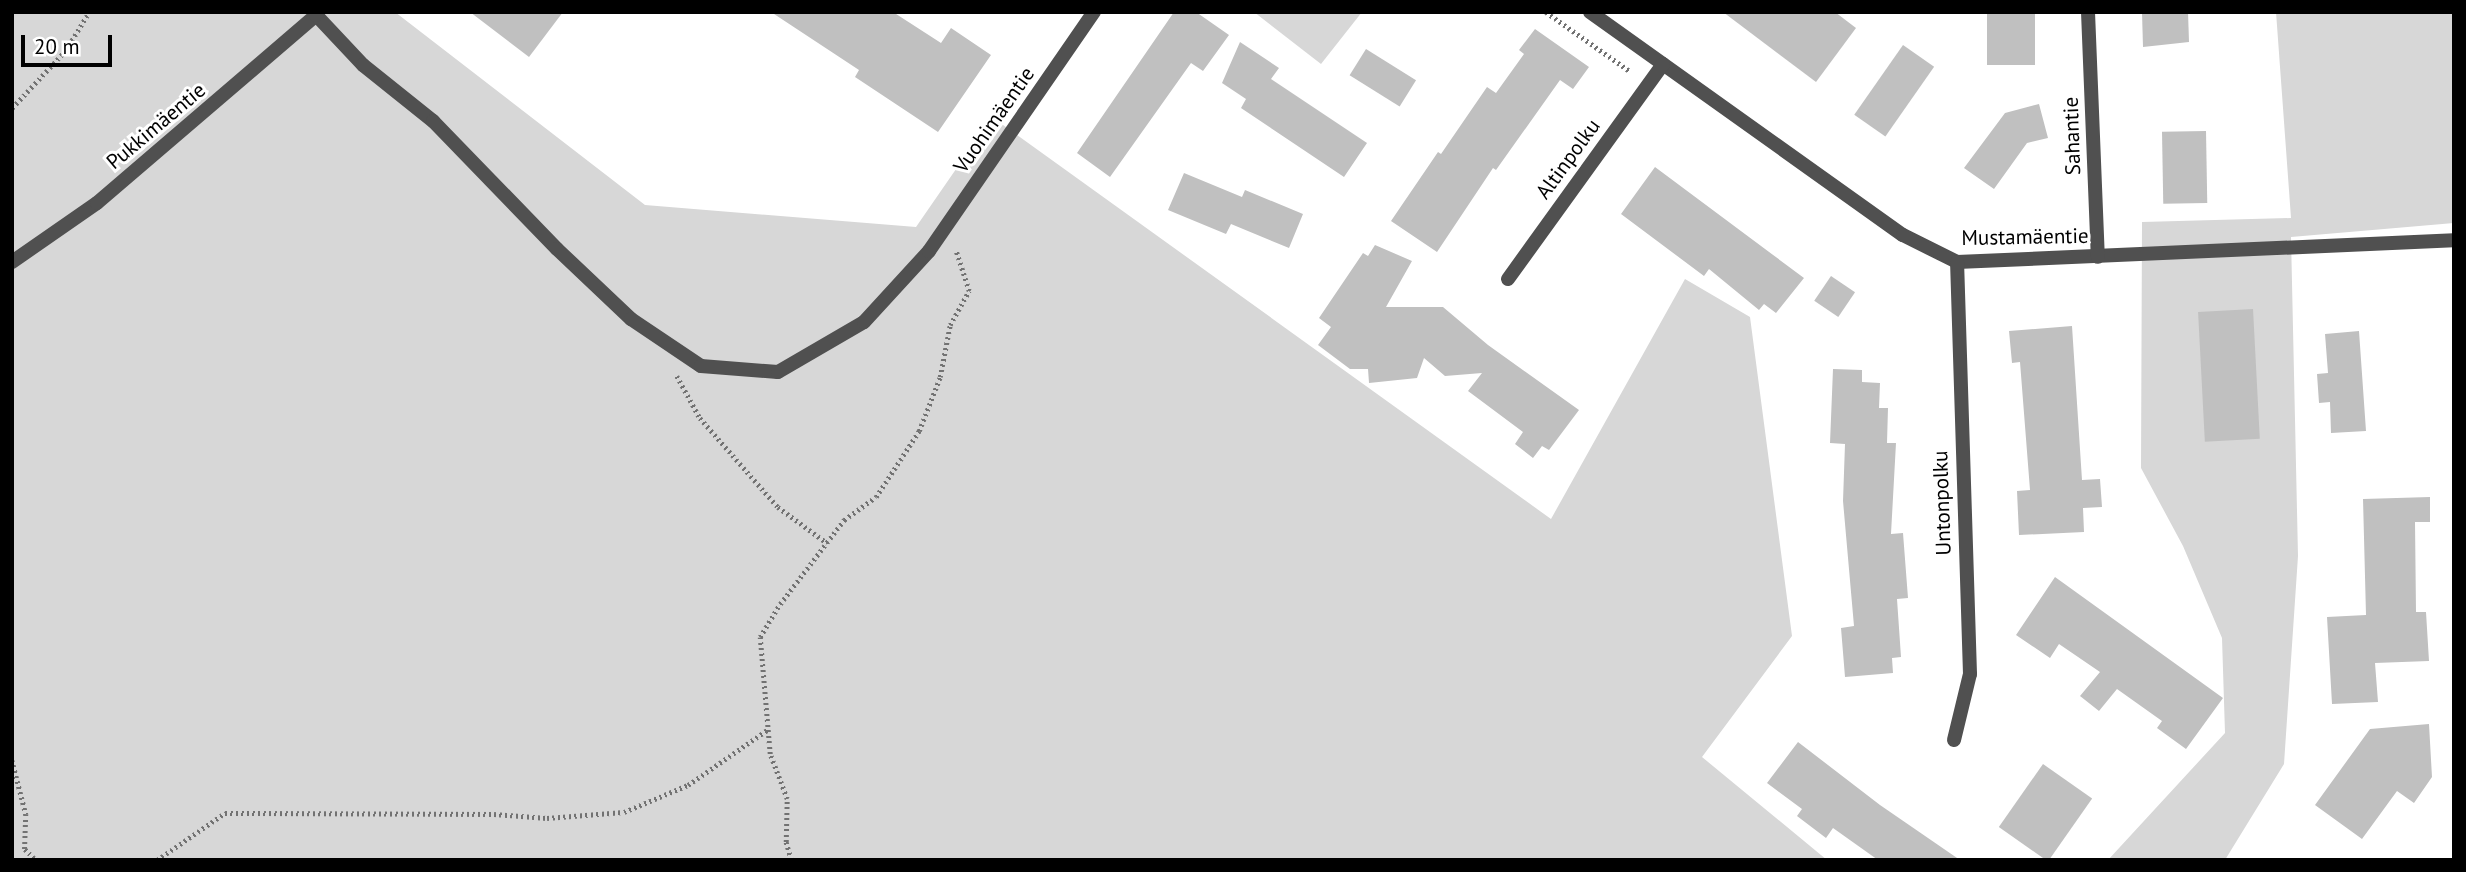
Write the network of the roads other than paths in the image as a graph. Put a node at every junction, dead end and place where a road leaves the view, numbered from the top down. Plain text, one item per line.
1 (1094, 12) edge
2 (1590, 12) edge
3 (2088, 12) edge
4 (317, 14) edge
5 (1663, 64) junction
6 (2454, 240) edge
7 (2098, 257) junction
8 (12, 262) edge
9 (1956, 262) junction
10 (1508, 279) dead end
11 (1954, 740) dead end

1 - 4 street, Vuohimäentie
2 - 5 street, Mustamäentie
3 - 7 street, Sahantie
4 - 8 street, Pukkimäentie
5 - 9 street, Mustamäentie
5 - 10 street, Altinpolku
6 - 7 street, Mustamäentie
7 - 9 street, Mustamäentie
9 - 11 street, Untonpolku

